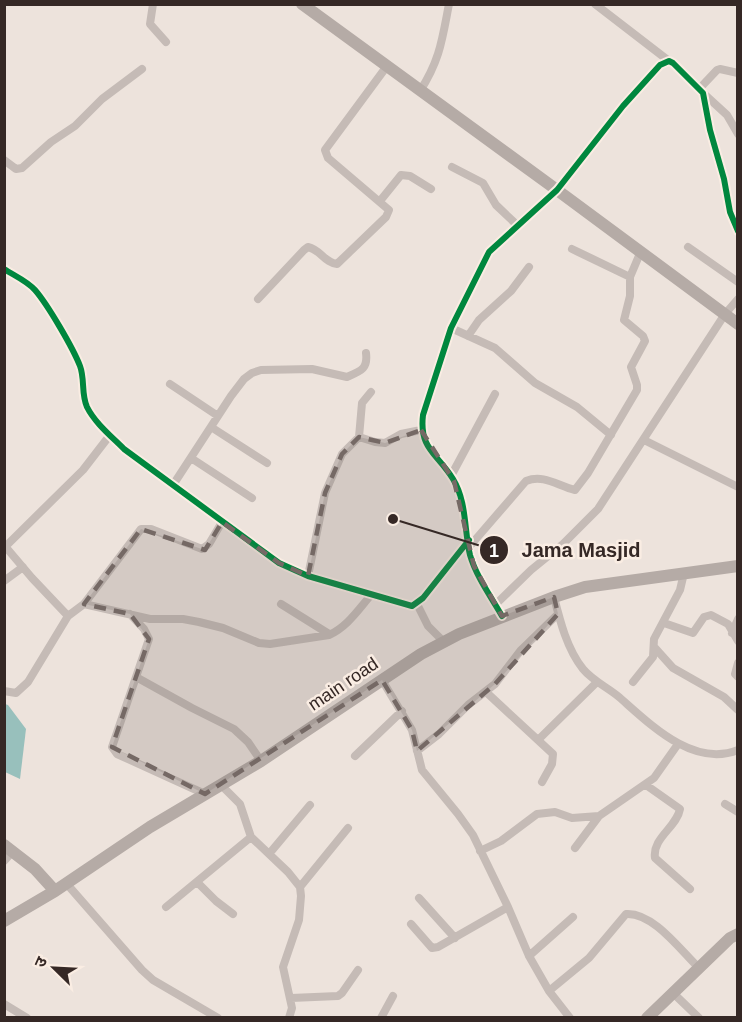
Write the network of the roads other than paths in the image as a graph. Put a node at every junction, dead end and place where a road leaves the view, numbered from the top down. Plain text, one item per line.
1 (153, 4) edge
2 (302, 4) edge
3 (449, 4) edge
4 (595, 4) edge
5 (166, 42) dead end
6 (669, 61) junction
7 (387, 66) junction
8 (142, 69) dead end
9 (738, 73) edge
10 (702, 90) junction
11 (420, 91) junction
12 (738, 134) edge
13 (4, 160) edge
14 (452, 167) dead end
15 (431, 189) dead end
16 (557, 190) junction
17 (380, 201) junction
18 (517, 225) junction
19 (738, 231) edge
20 (688, 247) dead end
21 (572, 249) dead end
22 (641, 251) junction
23 (529, 267) dead end
24 (4, 269) edge
25 (630, 278) junction
26 (738, 282) edge
27 (258, 299) dead end
28 (738, 299) edge
29 (725, 314) junction
30 (738, 324) edge
31 (451, 328) junction
32 (468, 336) junction
33 (366, 353) dead end
34 (170, 384) dead end
35 (371, 392) dead end
36 (495, 394) dead end
37 (218, 416) junction
38 (211, 427) junction
39 (421, 430) junction
40 (110, 435) junction
41 (611, 435) junction
42 (359, 436) junction
43 (644, 440) junction
44 (191, 458) junction
45 (267, 464) dead end
46 (451, 476) junction
47 (173, 485) junction
48 (738, 487) edge
49 (252, 498) dead end
50 (222, 522) junction
51 (469, 544) junction
52 (5, 545) edge
53 (738, 566) edge
54 (23, 567) junction
55 (684, 573) junction
56 (308, 576) junction
57 (4, 581) edge
58 (371, 595) junction
59 (554, 597) junction
60 (84, 604) junction
61 (281, 604) dead end
62 (417, 604) junction
63 (495, 605) junction
64 (129, 614) junction
65 (558, 614) junction
66 (68, 616) junction
67 (502, 616) junction
68 (738, 619) edge
69 (664, 623) junction
70 (732, 633) junction
71 (329, 635) junction
72 (738, 641) edge
73 (444, 642) junction
74 (654, 648) junction
75 (738, 663) edge
76 (136, 677) junction
77 (738, 677) edge
78 (382, 680) junction
79 (597, 682) junction
80 (633, 682) dead end
81 (4, 691) edge
82 (486, 692) junction
83 (738, 710) edge
84 (402, 711) junction
85 (538, 740) junction
86 (678, 744) junction
87 (738, 750) edge
88 (417, 751) junction
89 (355, 756) dead end
90 (261, 761) junction
91 (543, 782) dead end
92 (646, 784) junction
93 (221, 785) junction
94 (205, 794) junction
95 (724, 804) dead end
96 (310, 805) dead end
97 (738, 812) edge
98 (599, 816) junction
99 (348, 828) dead end
100 (251, 837) junction
101 (9, 848) edge
102 (575, 848) dead end
103 (480, 851) junction
104 (269, 854) junction
105 (4, 861) edge
106 (197, 882) junction
107 (66, 883) junction
108 (300, 887) junction
109 (690, 889) dead end
110 (55, 891) junction
111 (418, 898) dead end
112 (166, 907) dead end
113 (508, 907) junction
114 (233, 914) dead end
115 (573, 917) dead end
116 (4, 921) edge
117 (411, 924) dead end
118 (738, 934) edge
119 (455, 938) junction
120 (529, 956) junction
121 (699, 968) junction
122 (358, 970) dead end
123 (549, 991) junction
124 (673, 993) junction
125 (393, 996) dead end
126 (291, 998) junction
127 (4, 1004) edge
128 (27, 1017) edge
129 (218, 1017) edge
130 (289, 1017) edge
131 (381, 1017) edge
132 (570, 1017) edge
133 (647, 1017) edge
134 (699, 1017) edge

1 - 5 street
2 - 7 main road
3 - 11 street
4 - 6 street
6 - 10 street
6 - 16 street
7 - 11 main road
7 - 17 street
8 - 13 street
9 - 10 street
10 - 12 street
10 - 19 street
11 - 16 main road
14 - 18 street
15 - 17 street
16 - 18 street
16 - 22 main road
17 - 27 street
18 - 31 street
20 - 26 street
21 - 25 street
22 - 25 street
22 - 29 main road
23 - 32 street
24 - 40 street
25 - 41 street
28 - 29 street
29 - 30 main road
29 - 43 street
31 - 32 street
31 - 39 street
32 - 41 street
33 - 37 street
34 - 37 street
35 - 42 street
36 - 46 street
37 - 38 street
38 - 44 street
38 - 45 street
39 - 42 street
39 - 46 street
40 - 47 street
40 - 52 street
41 - 51 street
42 - 56 street
43 - 48 street
43 - 63 street
44 - 47 street
44 - 49 street
46 - 51 street
47 - 50 street
50 - 56 street
50 - 60 street
51 - 62 street
51 - 63 street
52 - 54 street
53 - 55 main road, main road
54 - 57 street
54 - 66 street
55 - 59 main road, main road
55 - 69 street
56 - 58 street
58 - 62 street
58 - 71 street
59 - 65 street
59 - 67 main road, main road
60 - 64 street
60 - 66 street
61 - 71 street
62 - 73 street
63 - 67 street
64 - 71 street
64 - 76 street
65 - 79 street
65 - 82 street
66 - 81 street
67 - 73 main road, main road
68 - 70 street
69 - 70 street
69 - 74 street
70 - 72 street
73 - 78 main road, main road
74 - 80 street
74 - 83 street
75 - 77 street
76 - 90 street
76 - 94 street
78 - 84 street
78 - 90 main road, main road
79 - 85 street
79 - 86 street
82 - 85 street
82 - 88 street
84 - 88 street
84 - 89 street
85 - 91 street
86 - 87 street
86 - 92 street
88 - 103 street
90 - 93 main road, main road
92 - 98 street
92 - 109 street
93 - 94 main road, main road
93 - 100 street
94 - 107 main road, main road
95 - 97 street
96 - 104 street
98 - 102 street
98 - 103 street
99 - 108 street
100 - 104 street
100 - 106 street
101 - 105 street
101 - 110 main road
103 - 113 street
104 - 108 street
106 - 112 street
106 - 114 street
107 - 110 main road, main road
107 - 129 street
108 - 126 street
110 - 116 main road, main road
111 - 119 street
113 - 119 street
113 - 120 street
115 - 120 street
117 - 119 street
118 - 121 main road
120 - 123 street
121 - 123 street
121 - 124 main road
122 - 126 street
123 - 132 street
124 - 133 main road
124 - 134 street
125 - 131 street
126 - 130 street
127 - 128 street

